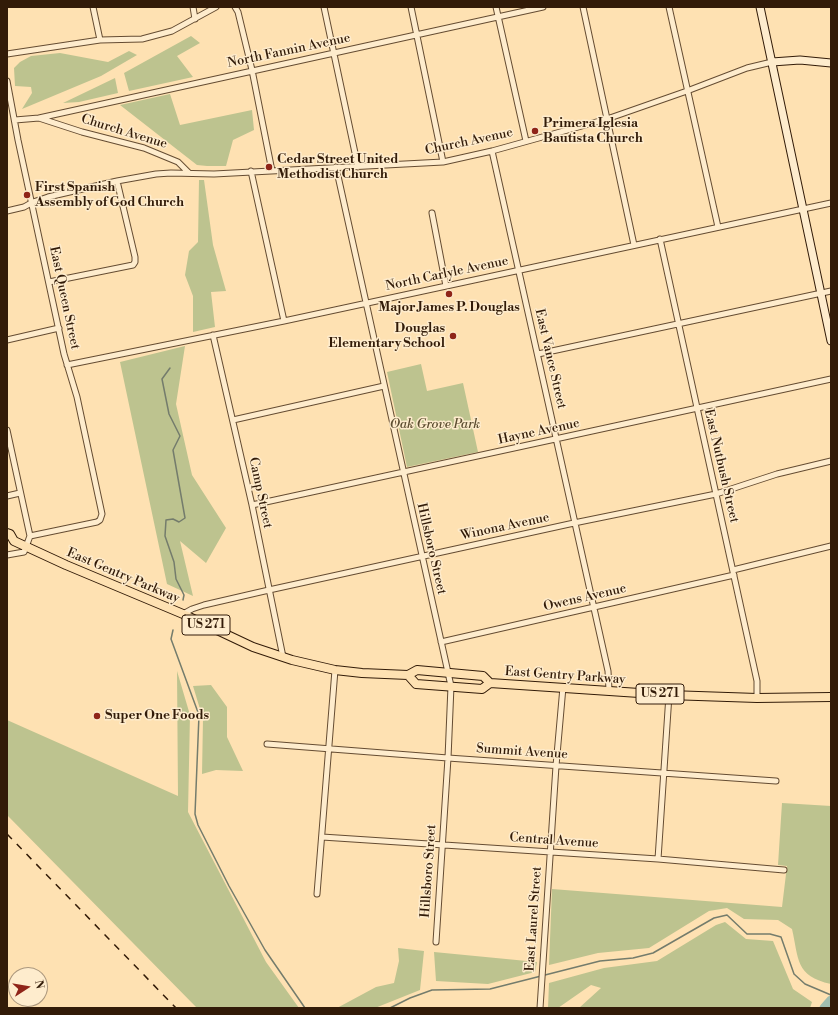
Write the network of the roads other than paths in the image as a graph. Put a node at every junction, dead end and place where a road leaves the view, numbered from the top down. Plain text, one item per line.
1 (93, 7) edge
2 (193, 7) edge
3 (216, 7) edge
4 (235, 7) edge
5 (324, 7) edge
6 (411, 7) edge
7 (496, 7) edge
8 (543, 7) edge
9 (583, 7) edge
10 (669, 7) edge
11 (760, 7) edge
12 (498, 17) junction
13 (195, 19) junction
14 (417, 35) junction
15 (100, 40) junction
16 (334, 53) junction
17 (7, 54) edge
18 (772, 62) junction
19 (831, 62) edge
20 (252, 70) junction
21 (7, 81) edge
22 (687, 91) junction
23 (13, 110) junction
24 (7, 111) edge
25 (39, 118) junction
26 (607, 119) junction
27 (15, 120) junction
28 (526, 142) junction
29 (492, 151) junction
30 (443, 162) junction
31 (336, 167) junction
32 (358, 167) junction
33 (272, 171) junction
34 (251, 172) junction
35 (189, 173) junction
36 (117, 181) junction
37 (33, 202) junction
38 (831, 203) edge
39 (804, 209) junction
40 (7, 211) edge
41 (432, 213) dead end
42 (718, 227) junction
43 (660, 240) junction
44 (634, 245) junction
45 (518, 270) junction
46 (49, 282) junction
47 (446, 286) junction
48 (831, 291) edge
49 (822, 293) junction
50 (366, 303) junction
51 (284, 321) junction
52 (678, 323) junction
53 (59, 328) junction
54 (213, 335) junction
55 (7, 340) edge
56 (831, 340) edge
57 (538, 354) junction
58 (68, 365) junction
59 (831, 379) edge
60 (384, 386) junction
61 (696, 408) junction
62 (233, 420) junction
63 (7, 430) edge
64 (557, 439) junction
65 (831, 461) edge
66 (403, 472) junction
67 (20, 493) junction
68 (716, 494) junction
69 (7, 496) edge
70 (252, 506) junction
71 (574, 523) junction
72 (7, 532) edge
73 (30, 536) junction
74 (11, 542) edge
75 (26, 546) junction
76 (831, 546) edge
77 (7, 555) edge
78 (422, 556) junction
79 (733, 570) junction
80 (734, 576) junction
81 (269, 590) junction
82 (594, 607) junction
83 (183, 614) junction
84 (441, 642) junction
85 (282, 657) junction
86 (335, 670) junction
87 (447, 672) junction
88 (408, 675) junction
89 (490, 683) junction
90 (451, 686) junction
91 (563, 687) junction
92 (609, 690) junction
93 (669, 695) junction
94 (831, 697) edge
95 (757, 698) junction
96 (267, 744) dead end
97 (328, 749) junction
98 (448, 758) junction
99 (556, 766) junction
100 (664, 772) junction
101 (776, 781) dead end
102 (322, 837) junction
103 (442, 844) junction
104 (550, 852) junction
105 (658, 859) junction
106 (784, 870) dead end
107 (317, 894) dead end
108 (436, 942) dead end
109 (540, 1008) edge

1 - 15 street
2 - 13 street
3 - 13 street
4 - 20 street
5 - 16 street
6 - 14 street
7 - 12 street
8 - 12 street, North Fannin Avenue
9 - 26 street
10 - 22 street
11 - 18 main road
12 - 14 street, North Fannin Avenue
12 - 28 street
13 - 15 street
14 - 16 street, North Fannin Avenue
14 - 30 street
15 - 17 street
16 - 20 street, North Fannin Avenue
16 - 32 street
18 - 19 main road, Church Avenue
18 - 22 street, Church Avenue
18 - 39 main road
20 - 25 street, North Fannin Avenue
20 - 33 street
21 - 23 street, East Queen Street
22 - 26 street, Church Avenue
22 - 42 street
23 - 24 street
23 - 27 street, East Queen Street
25 - 27 street, Church Avenue
25 - 35 street, Church Avenue
26 - 28 street, Church Avenue
26 - 44 street
27 - 37 street, East Queen Street
28 - 29 street, Church Avenue
29 - 30 street, Church Avenue
29 - 45 street, East Vance Street
30 - 32 street, Church Avenue
31 - 32 street, Church Avenue
31 - 33 street, Church Avenue
31 - 50 street, Hillsboro Street
33 - 34 street, Church Avenue
34 - 35 street, Church Avenue
34 - 51 street
35 - 36 street
36 - 37 street
36 - 46 street
37 - 40 street
37 - 46 street, East Queen Street
38 - 39 street, North Carlyle Avenue
39 - 42 street, North Carlyle Avenue
39 - 49 main road
41 - 47 street
42 - 43 street, North Carlyle Avenue
43 - 44 street, North Carlyle Avenue
43 - 52 street, East Nutbush Street
44 - 45 street, North Carlyle Avenue
45 - 47 street, North Carlyle Avenue
45 - 57 street, East Vance Street
46 - 53 street, East Queen Street
47 - 50 street, North Carlyle Avenue
48 - 49 street
49 - 52 street
49 - 56 main road
50 - 51 street, North Carlyle Avenue
50 - 60 street, Hillsboro Street
51 - 54 street, North Carlyle Avenue
52 - 57 street
52 - 61 street, East Nutbush Street
53 - 55 street
53 - 58 street, East Queen Street
54 - 58 street, North Carlyle Avenue
54 - 62 street, Camp Street
57 - 64 street, East Vance Street
58 - 73 street, East Queen Street
59 - 61 street, Hayne Avenue
60 - 62 street
60 - 66 street, Hillsboro Street
61 - 64 street, Hayne Avenue
61 - 68 street, East Nutbush Street
62 - 70 street, Camp Street
63 - 67 street
64 - 66 street, Hayne Avenue
64 - 71 street, East Vance Street
65 - 68 street, Winona Avenue
66 - 70 street, Hayne Avenue
66 - 78 street, Hillsboro Street
67 - 69 street
67 - 73 street
68 - 71 street, Winona Avenue
68 - 79 street, East Nutbush Street
70 - 81 street, Camp Street
71 - 78 street, Winona Avenue
71 - 82 street, East Vance Street
72 - 74 main road, East Gentry Parkway / US 271
73 - 75 street
74 - 75 main road, East Gentry Parkway / US 271
75 - 77 street
75 - 83 main road, East Gentry Parkway / US 271
76 - 79 street
78 - 81 street, Winona Avenue
78 - 84 street, Hillsboro Street
79 - 80 street, East Nutbush Street
80 - 82 street, Owens Avenue
80 - 95 street, East Nutbush Street
81 - 83 street, Winona Avenue
81 - 85 street, Camp Street
82 - 84 street, Owens Avenue
82 - 92 street, East Vance Street
83 - 85 main road, East Gentry Parkway / US 271
84 - 87 street, Hillsboro Street
85 - 86 main road, East Gentry Parkway / US 271
86 - 88 main road, East Gentry Parkway / US 271
86 - 97 street
87 - 88 main road, East Gentry Parkway / US 271
87 - 89 main road, East Gentry Parkway / US 271
87 - 90 street, Hillsboro Street
88 - 90 main road, East Gentry Parkway / US 271
89 - 90 main road, East Gentry Parkway / US 271
89 - 91 main road, East Gentry Parkway / US 271
90 - 98 street, Hillsboro Street
91 - 92 main road, East Gentry Parkway / US 271
91 - 99 street, East Laurel Street
92 - 93 main road, East Gentry Parkway / US 271
93 - 95 main road, East Gentry Parkway / US 271
93 - 100 street
94 - 95 main road, East Gentry Parkway / US 271
96 - 97 street, Summit Avenue
97 - 98 street, Summit Avenue
97 - 102 street
98 - 99 street, Summit Avenue
98 - 103 street, Hillsboro Street
99 - 100 street, Summit Avenue
99 - 104 street, East Laurel Street
100 - 101 street, Summit Avenue
100 - 105 street
102 - 103 street, Central Avenue
102 - 107 street
103 - 104 street, Central Avenue
103 - 108 street, Hillsboro Street
104 - 105 street, Central Avenue
104 - 109 street, East Laurel Street
105 - 106 street, Central Avenue

